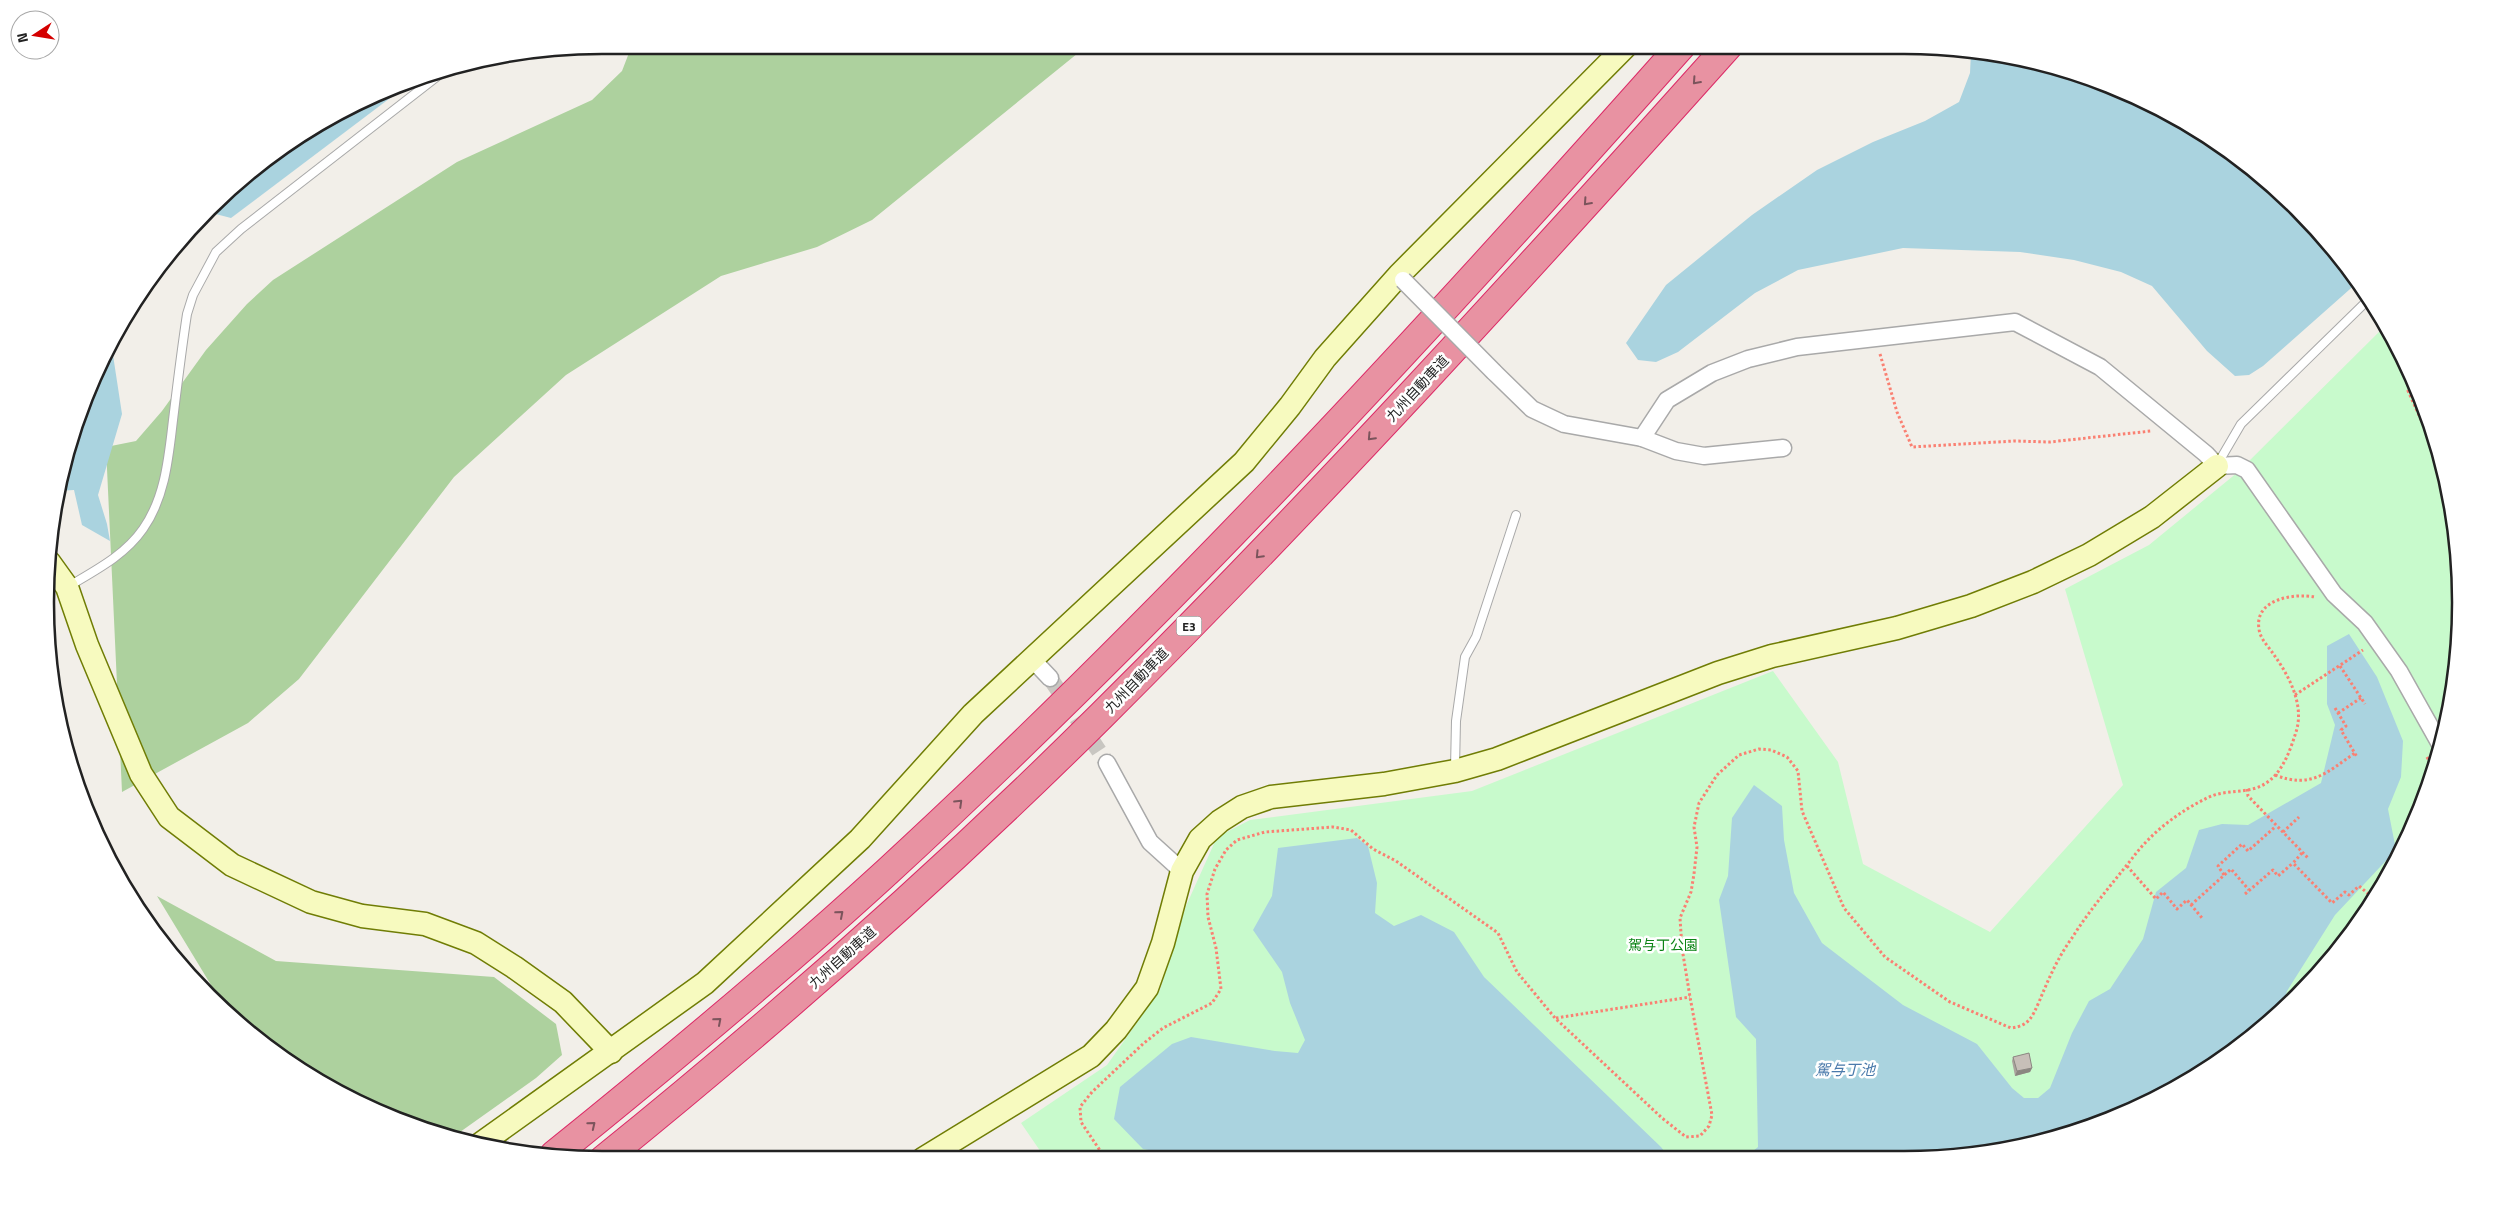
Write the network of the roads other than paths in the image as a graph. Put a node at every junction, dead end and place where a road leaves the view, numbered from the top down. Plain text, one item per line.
1 (1610, 54) edge
2 (1674, 54) edge
3 (1721, 54) edge
4 (431, 81) edge
5 (1401, 277) junction
6 (2364, 304) edge
7 (1642, 438) junction
8 (1783, 448) dead end
9 (2217, 466) junction
10 (1516, 515) dead end
11 (55, 570) edge
12 (67, 587) junction
13 (1032, 659) junction
14 (1050, 678) tunnel mouth
15 (2436, 737) edge
16 (1107, 763) tunnel mouth
17 (1455, 771) junction
18 (1182, 871) junction
19 (611, 1052) junction
20 (487, 1139) edge
21 (561, 1149) edge
22 (614, 1151) edge
23 (936, 1151) edge

1 - 5 street
21 -> 2 highway, E3
3 -> 22 highway, 九州自動車道 / E3
4 - 12 lane
5 - 7 street, bridge
5 - 13 street
6 - 9 lane
7 - 8 street
7 - 9 street
9 - 15 street
9 - 17 street
10 - 17 lane
11 - 12 street
12 - 19 street
13 - 14 street
13 - 19 street
16 - 18 street
17 - 18 street
18 - 23 street
19 - 20 street

